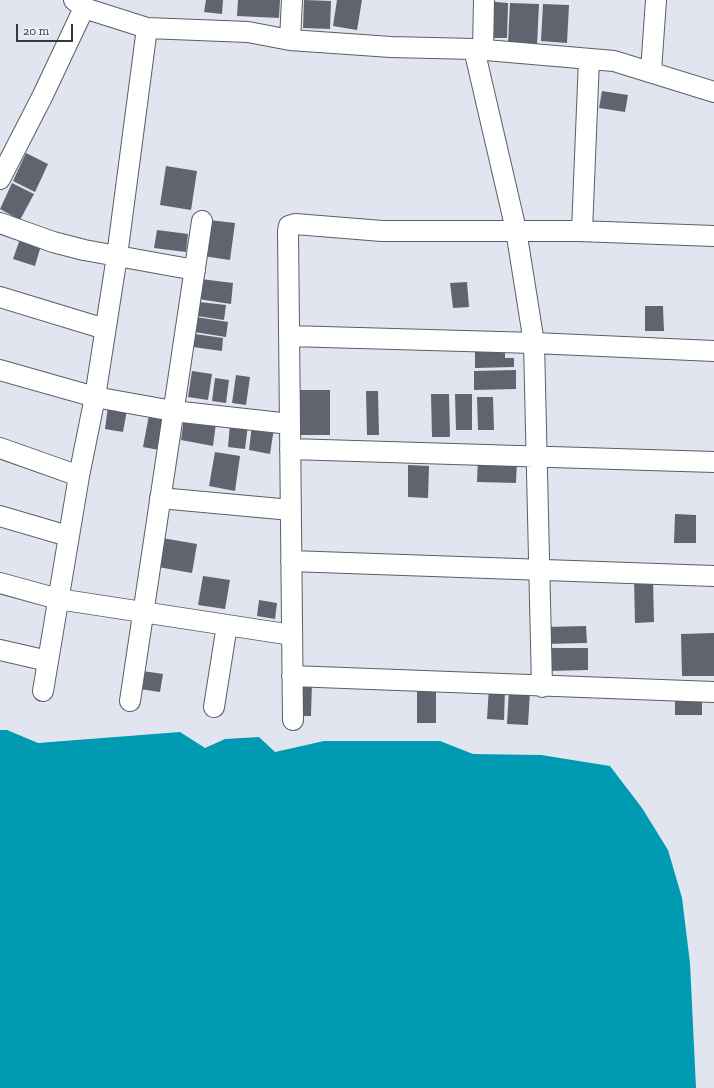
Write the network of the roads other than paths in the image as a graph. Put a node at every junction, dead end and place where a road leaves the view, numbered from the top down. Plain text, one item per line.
1 (292, 0) edge
2 (484, 0) edge
3 (656, 0) edge
4 (79, 4) edge
5 (147, 28) junction
6 (290, 40) junction
7 (479, 50) junction
8 (589, 59) junction
9 (651, 71) junction
10 (714, 92) edge
11 (0, 179) edge
12 (202, 221) dead end
13 (0, 223) edge
14 (516, 230) junction
15 (582, 231) junction
16 (714, 236) edge
17 (117, 256) junction
18 (194, 270) junction
19 (0, 297) edge
20 (105, 329) junction
21 (289, 336) junction
22 (534, 343) junction
23 (714, 351) edge
24 (0, 370) edge
25 (95, 397) junction
26 (173, 411) junction
27 (290, 424) junction
28 (0, 448) edge
29 (290, 449) junction
30 (537, 458) junction
31 (714, 462) edge
32 (78, 476) junction
33 (160, 498) junction
34 (291, 510) junction
35 (0, 516) edge
36 (68, 536) junction
37 (291, 561) junction
38 (539, 571) junction
39 (714, 576) edge
40 (0, 583) edge
41 (58, 599) junction
42 (143, 612) junction
43 (227, 625) junction
44 (292, 635) junction
45 (0, 650) edge
46 (48, 661) junction
47 (292, 676) junction
48 (542, 687) junction
49 (43, 691) dead end
50 (714, 692) edge
51 (130, 701) dead end
52 (214, 707) dead end
53 (293, 720) dead end

1 - 6 street
2 - 7 street
3 - 9 street
4 - 5 street
4 - 11 street
5 - 6 street
5 - 17 street
6 - 7 street
7 - 8 street
7 - 14 street
8 - 9 street
8 - 15 street
9 - 10 street
12 - 18 street
13 - 17 street
14 - 15 street
14 - 21 street
14 - 22 street
15 - 16 street
17 - 18 street
17 - 20 street
18 - 26 street
19 - 20 street
20 - 25 street
21 - 22 street
21 - 27 street
22 - 23 street
22 - 30 street
24 - 25 street
25 - 26 street
25 - 32 street
26 - 27 street
26 - 33 street
27 - 29 street
28 - 32 street
29 - 30 street
29 - 34 street
30 - 31 street
30 - 38 street
32 - 36 street
33 - 34 street
33 - 42 street
34 - 37 street
35 - 36 street
36 - 41 street
37 - 38 street
37 - 44 street
38 - 39 street
38 - 48 street
40 - 41 street
41 - 42 street
41 - 46 street
42 - 43 street
42 - 51 street
43 - 44 street
43 - 52 street
44 - 47 street
45 - 46 street
46 - 49 street
47 - 48 street
47 - 53 street
48 - 50 street

